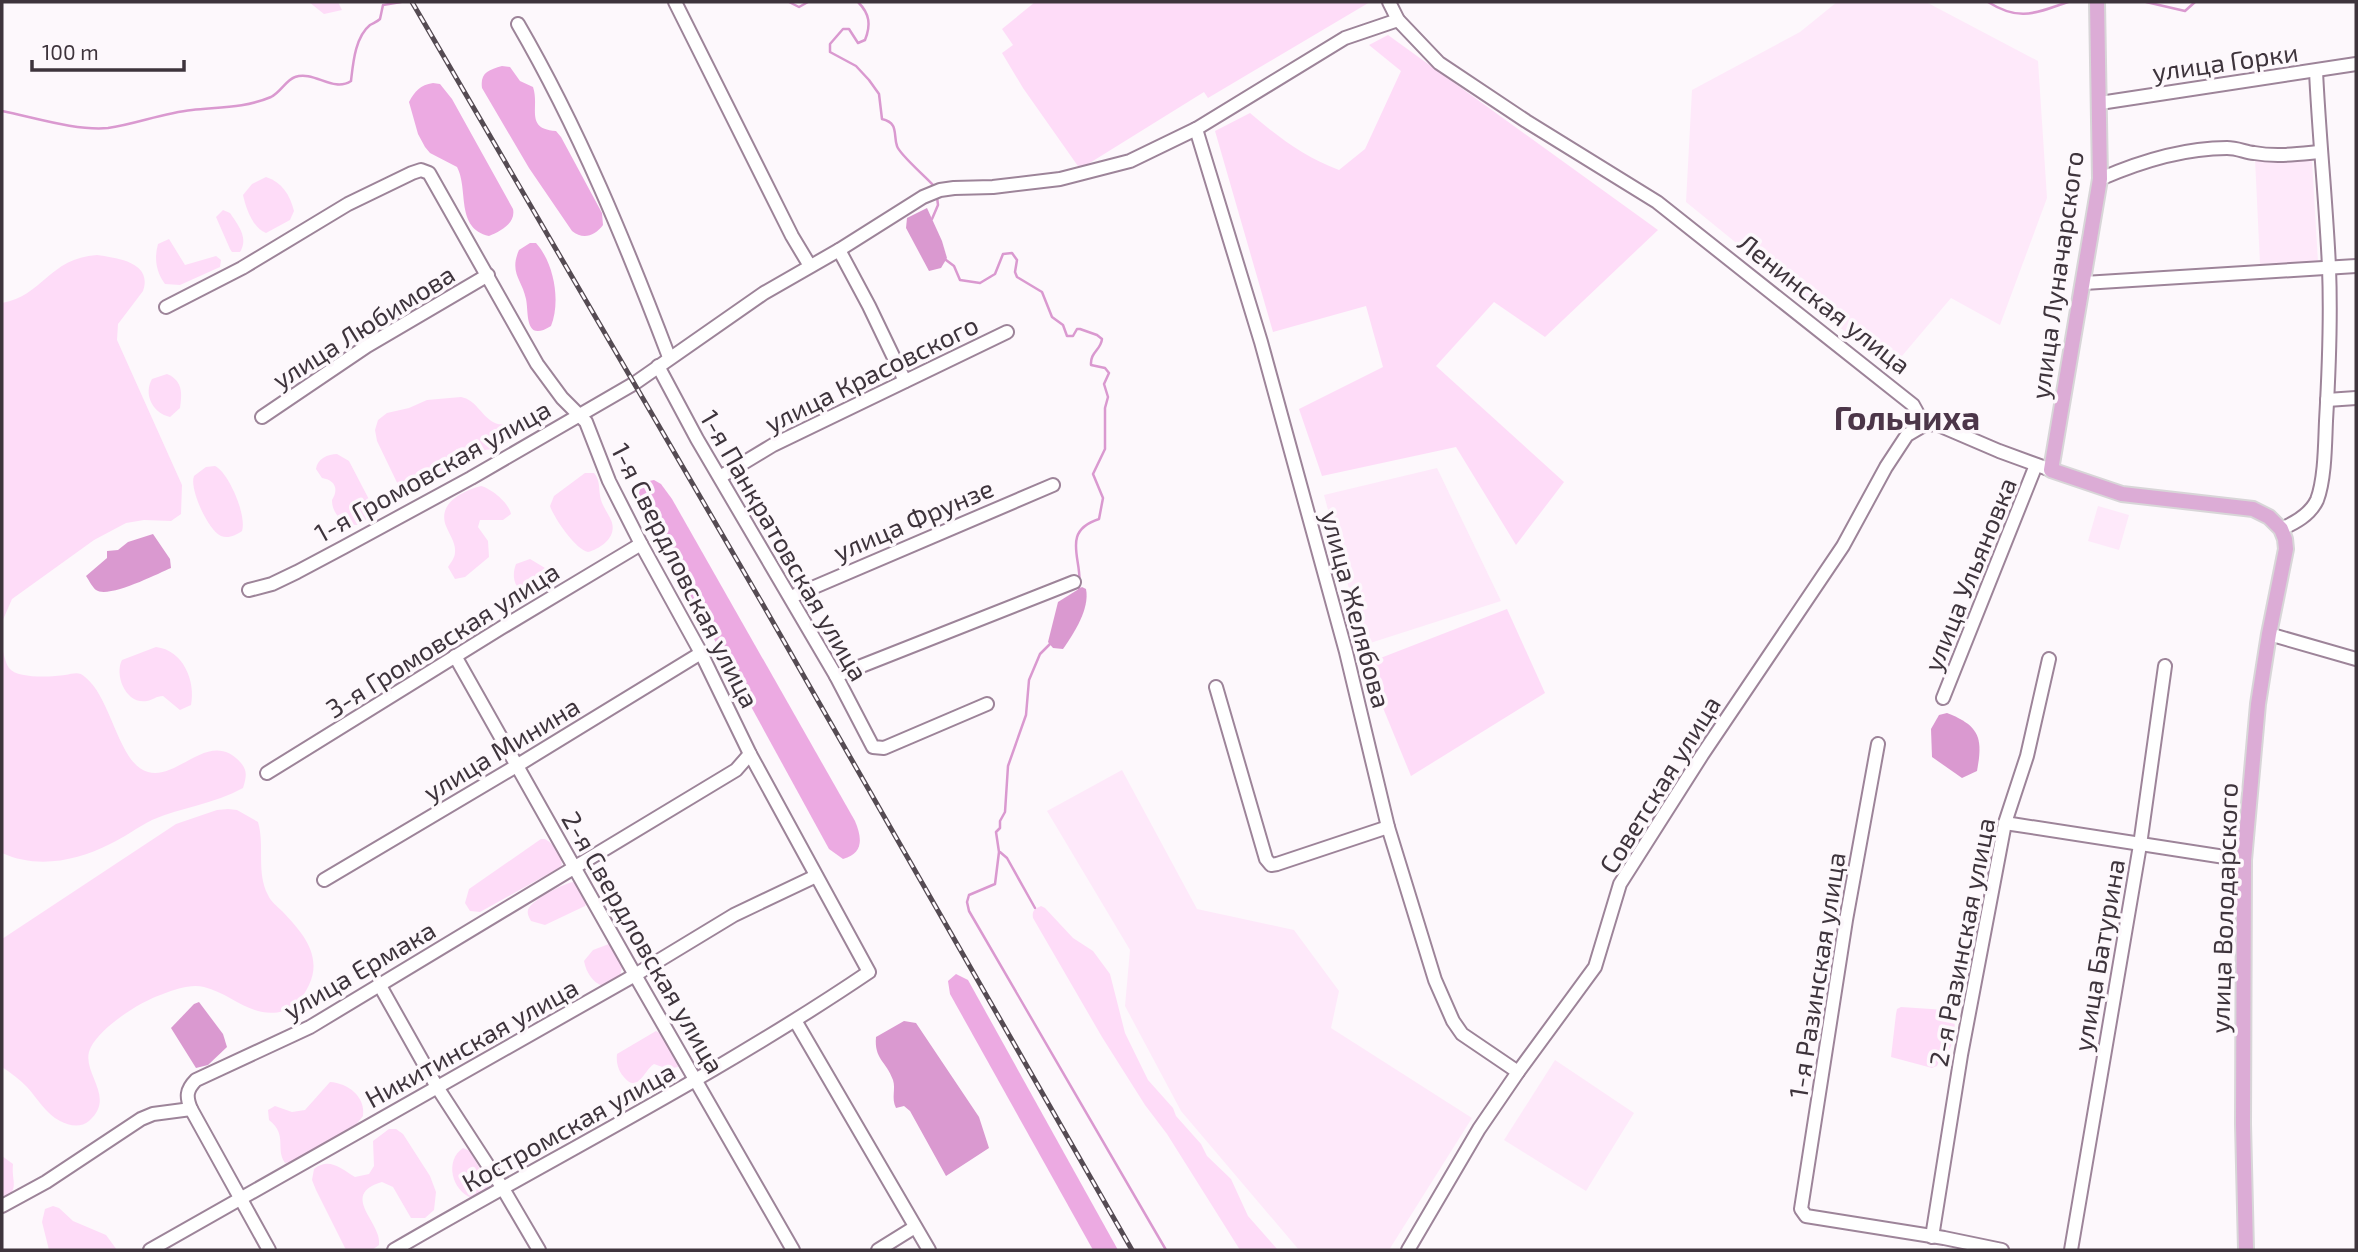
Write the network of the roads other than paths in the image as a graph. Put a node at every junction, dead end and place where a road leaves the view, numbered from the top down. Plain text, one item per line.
1 (675, 2) edge
2 (1389, 2) edge
3 (2097, 2) edge
4 (1398, 20) junction
5 (518, 24) dead end
6 (2356, 64) edge
7 (2316, 71) junction
8 (2100, 103) junction
9 (1196, 129) junction
10 (2320, 152) junction
11 (2100, 179) junction
12 (839, 250) junction
13 (810, 266) junction
14 (2356, 266) edge
15 (2329, 268) junction
16 (488, 275) junction
17 (2084, 283) junction
18 (166, 307) dead end
19 (1007, 332) dead end
20 (669, 358) junction
21 (658, 366) junction
22 (905, 381) junction
23 (2356, 397) edge
24 (2327, 400) junction
25 (578, 414) junction
26 (262, 417) dead end
27 (1924, 425) junction
28 (2036, 466) junction
29 (2051, 470) junction
30 (720, 477) junction
31 (1053, 485) dead end
32 (2281, 529) junction
33 (641, 544) junction
34 (1073, 582) dead end
35 (249, 590) dead end
36 (790, 597) junction
37 (2269, 634) junction
38 (701, 653) junction
39 (455, 656) junction
40 (2049, 659) dead end
41 (2356, 659) edge
42 (2165, 666) dead end
43 (836, 676) junction
44 (1216, 687) dead end
45 (1943, 698) dead end
46 (987, 704) dead end
47 (1878, 744) dead end
48 (750, 754) junction
49 (519, 765) junction
50 (267, 773) dead end
51 (2006, 823) junction
52 (1388, 827) junction
53 (2140, 845) junction
54 (2244, 860) junction
55 (576, 868) junction
56 (816, 876) junction
57 (324, 880) dead end
58 (869, 972) joint
59 (635, 975) junction
60 (379, 984) junction
61 (796, 1022) junction
62 (1518, 1072) junction
63 (697, 1080) junction
64 (437, 1087) junction
65 (191, 1110) junction
66 (502, 1187) junction
67 (239, 1199) junction
68 (2, 1206) edge
69 (915, 1227) junction
70 (1932, 1237) junction
71 (150, 1250) edge
72 (269, 1250) edge
73 (394, 1250) edge
74 (539, 1250) edge
75 (793, 1250) edge
76 (878, 1250) edge
77 (929, 1250) edge
78 (1408, 1250) edge
79 (2002, 1250) edge
80 (2071, 1250) edge
81 (2246, 1250) edge

1 - 13 street
2 - 4 street, Ленинская улица
3 - 8 main road, улица Луначарского
4 - 9 street, 1-я Громовская улица
4 - 27 street, Ленинская улица
5 - 20 street
6 - 7 street, улица Горки
7 - 8 street, улица Горки
7 - 10 street
8 - 11 main road, улица Луначарского
9 - 12 street, 1-я Громовская улица
9 - 52 street, улица Желябова
10 - 11 street
10 - 15 street
11 - 17 main road, улица Луначарского
12 - 13 street, 1-я Громовская улица
12 - 22 street
13 - 20 street, 1-я Громовская улица
14 - 15 street
15 - 17 street
15 - 24 street
16 - 18 street, 1-я Свердловская улица
16 - 25 street, 1-я Свердловская улица
16 - 26 street, улица Любимова
17 - 29 main road, улица Луначарского
19 - 22 street, улица Красовского
20 - 21 street, 1-я Громовская улица
21 - 25 street, 1-я Громовская улица
21 - 30 street, 1-я Панкратовская улица
22 - 30 street, улица Красовского
23 - 24 street
24 - 32 street
25 - 33 street, 1-я Свердловская улица
25 - 35 street, 1-я Громовская улица
27 - 28 street
27 - 62 street, Советская улица
28 - 29 street
28 - 45 street, улица Ульяновка
29 - 32 main road
30 - 36 street, 1-я Панкратовская улица
31 - 36 street, улица Фрунзе
32 - 37 main road, улица Володарского
33 - 38 street, 1-я Свердловская улица
33 - 39 street, 3-я Громовская улица
34 - 43 street
36 - 43 street, 1-я Панкратовская улица
37 - 41 street
37 - 54 main road, улица Володарского
38 - 48 street, 1-я Свердловская улица
38 - 49 street, улица Минина
39 - 49 street, 2-я Свердловская улица
39 - 50 street, 3-я Громовская улица
40 - 51 street, 2-я Разинская улица
42 - 53 street, улица Батурина
43 - 46 street, 1-я Панкратовская улица
44 - 52 street
47 - 70 street, 1-я Разинская улица
48 - 55 street, улица Ермака
48 - 56 street, 1-я Свердловская улица
49 - 55 street, 2-я Свердловская улица
49 - 57 street, улица Минина
51 - 53 street
51 - 70 street, 2-я Разинская улица
52 - 62 street, улица Желябова
53 - 54 street
53 - 80 street, улица Батурина
54 - 81 main road, улица Володарского
55 - 59 street, 2-я Свердловская улица
55 - 60 street, улица Ермака
56 - 58 street, 1-я Свердловская улица
56 - 59 street, Никитинская улица
58 - 61 street, Костромская улица
59 - 63 street, 2-я Свердловская улица
59 - 64 street, Никитинская улица
60 - 64 street
60 - 65 street, улица Ермака
61 - 63 street, Костромская улица
61 - 69 street
62 - 78 street, Советская улица
63 - 66 street, Костромская улица
63 - 75 street, 2-я Свердловская улица
64 - 66 street
64 - 67 street, Никитинская улица
65 - 67 street
65 - 68 street
66 - 73 street, Костромская улица
66 - 74 street
67 - 71 street, Никитинская улица
67 - 72 street
69 - 76 street
69 - 77 street
70 - 79 street

